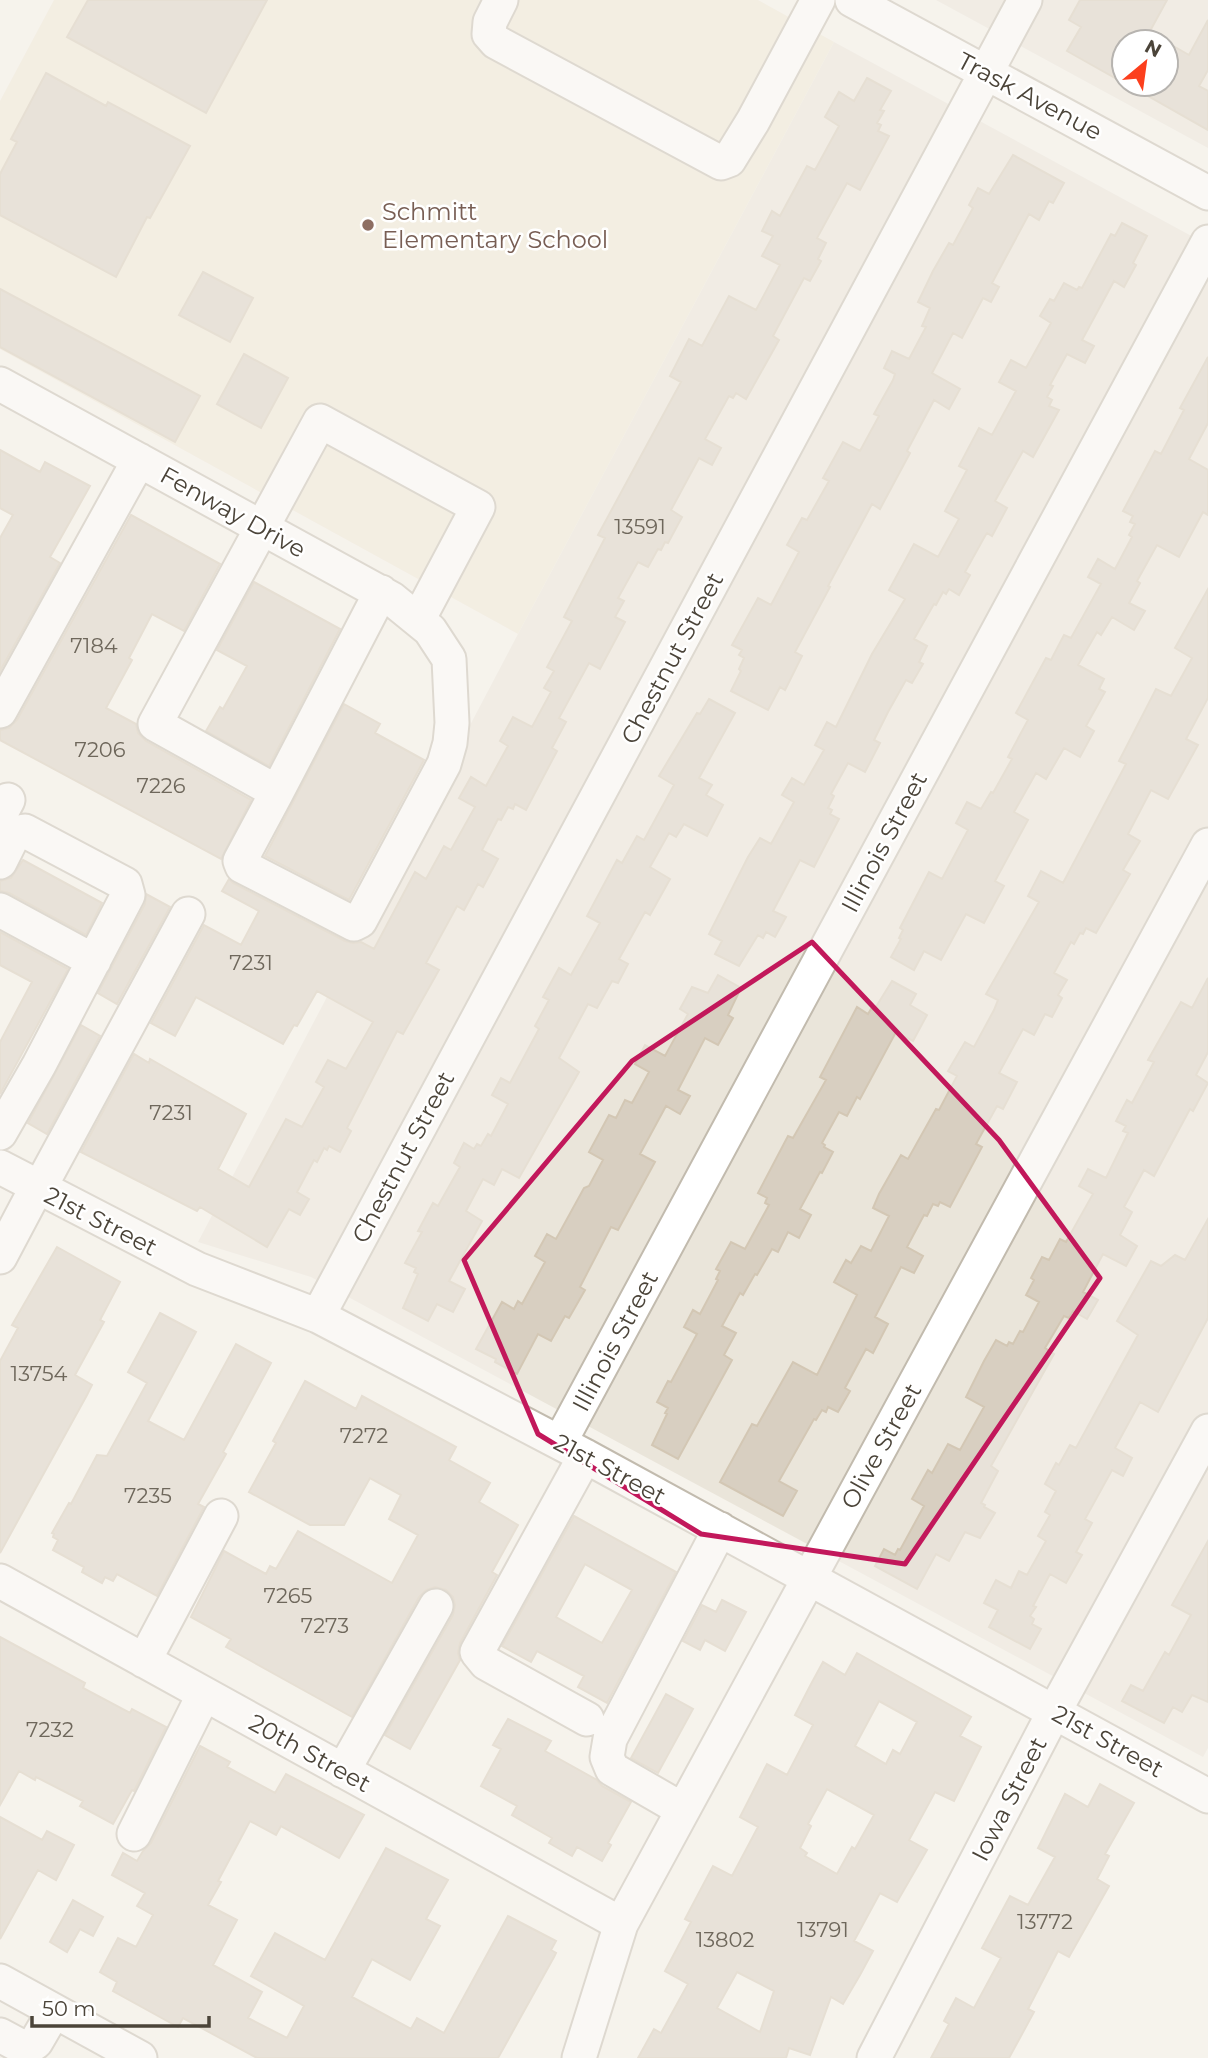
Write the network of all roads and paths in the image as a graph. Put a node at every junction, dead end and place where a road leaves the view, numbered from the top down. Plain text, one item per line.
1 (501, 0) edge
2 (818, 0) edge
3 (854, 0) edge
4 (1026, 0) edge
5 (987, 73) junction
6 (1208, 193) edge
7 (1208, 242) edge
8 (0, 384) edge
9 (139, 460) junction
10 (262, 528) junction
11 (381, 592) junction
12 (418, 620) junction
13 (0, 711) edge
14 (277, 792) junction
15 (1208, 845) edge
16 (0, 862) edge
17 (0, 909) edge
18 (188, 914) dead end
19 (94, 961) junction
20 (0, 1133) edge
21 (0, 1167) edge
22 (38, 1188) junction
23 (0, 1257) edge
24 (318, 1316) junction
25 (1208, 1431) edge
26 (573, 1449) junction
27 (221, 1516) dead end
28 (720, 1530) junction
29 (809, 1578) junction
30 (0, 1581) edge
31 (436, 1606) dead end
32 (144, 1661) junction
33 (204, 1694) junction
34 (1054, 1712) junction
35 (587, 1719) dead end
36 (343, 1771) junction
37 (1208, 1796) edge
38 (683, 1810) junction
39 (134, 1834) dead end
40 (621, 1924) junction
41 (0, 1981) edge
42 (54, 2011) junction
43 (0, 2035) edge
44 (128, 2055) edge
45 (579, 2058) edge
46 (874, 2058) edge

1 - 2 street
3 - 5 street, Trask Avenue
4 - 5 street, Chestnut Street
5 - 6 street, Trask Avenue
5 - 24 street, Chestnut Street
7 - 26 street, Illinois Street
8 - 9 street, Fenway Drive
9 - 10 street, Fenway Drive
9 - 13 street
10 - 11 street, Fenway Drive
10 - 12 street
10 - 14 street
11 - 12 street, Fenway Drive
11 - 14 street
12 - 14 street, Fenway Drive
15 - 29 street, Olive Street
16 - 19 street
17 - 19 street
18 - 22 street
19 - 20 street
21 - 22 street, 21st Street
22 - 23 street
22 - 24 street, 21st Street
24 - 26 street, 21st Street
25 - 34 street, Iowa Street
26 - 28 street, 21st Street
26 - 35 street, Illinois Street
27 - 32 street
28 - 29 street, 21st Street
28 - 38 street
29 - 34 street, 21st Street
29 - 38 street, Olive Street
30 - 32 street, 20th Street
31 - 36 street
32 - 33 street, 20th Street
33 - 36 street, 20th Street
33 - 39 street
34 - 37 street, 21st Street
34 - 46 street, Iowa Street
36 - 40 street, 20th Street
38 - 40 street, Olive Street
40 - 45 street, Olive Street
41 - 42 street
42 - 43 street
42 - 44 street

